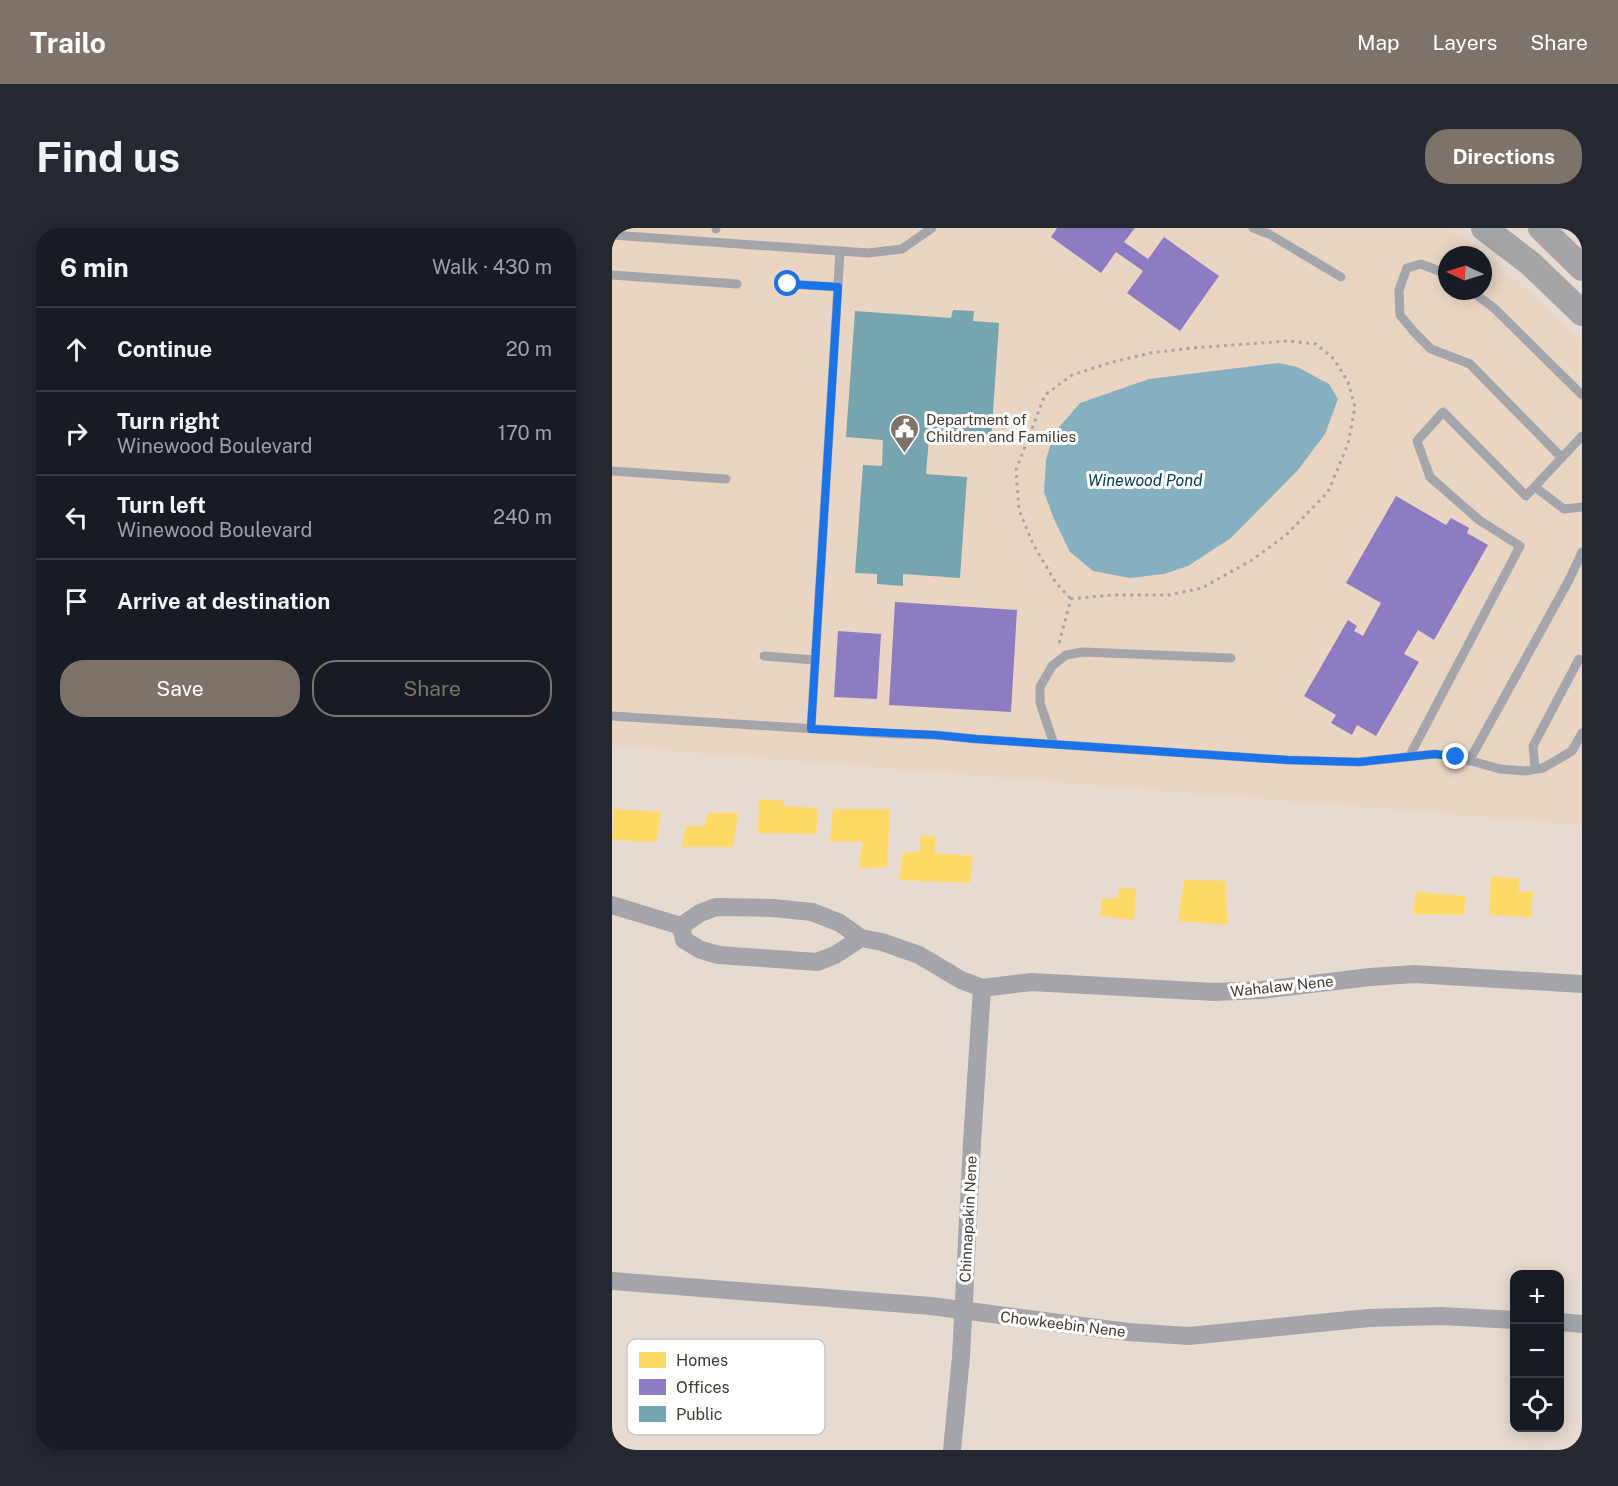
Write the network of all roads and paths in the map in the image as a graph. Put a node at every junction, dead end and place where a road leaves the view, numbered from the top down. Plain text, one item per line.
1 (932, 228) edge
2 (1253, 228) edge
3 (1484, 228) edge
4 (1541, 228) edge
5 (612, 235) edge
6 (840, 252) junction
7 (1582, 268) edge
8 (1438, 271) edge
9 (612, 275) edge
10 (1341, 277) dead end
11 (737, 284) dead end
12 (788, 284) dead end
13 (838, 287) junction
14 (1483, 300) edge
15 (1582, 313) edge
16 (1582, 395) edge
17 (1582, 436) edge
18 (1562, 458) junction
19 (612, 471) edge
20 (726, 479) dead end
21 (1535, 487) junction
22 (1582, 507) edge
23 (1582, 552) edge
24 (1071, 598) junction
25 (764, 656) dead end
26 (1231, 658) dead end
27 (1579, 659) dead end
28 (816, 660) junction
29 (1052, 666) junction
30 (612, 716) edge
31 (811, 729) junction
32 (1582, 733) edge
33 (1054, 744) junction
34 (1409, 757) junction
35 (1469, 760) junction
36 (1535, 769) junction
37 (612, 905) edge
38 (681, 926) junction
39 (861, 938) junction
40 (1582, 984) edge
41 (982, 988) junction
42 (612, 1281) edge
43 (963, 1312) junction
44 (1510, 1320) edge
45 (1564, 1322) edge
46 (1582, 1324) edge
47 (952, 1450) edge

1 - 6 lane
2 - 10 lane
3 - 15 main road
4 - 7 main road
5 - 6 lane
6 - 13 lane
8 - 18 lane
9 - 11 lane
12 - 13 lane
13 - 28 lane
14 - 16 lane
17 - 18 lane
18 - 21 lane
19 - 20 lane
21 - 22 lane
21 - 34 lane
23 - 35 lane
24 - 24 path
24 - 29 path
25 - 28 lane
26 - 29 lane
27 - 36 lane
28 - 31 lane
29 - 33 lane
30 - 31 lane
31 - 33 lane
32 - 36 lane
33 - 34 lane
34 - 35 lane
35 - 36 lane
37 - 38 street
38 - 39 street
38 - 39 street
39 - 41 street
40 - 41 street, Wahalaw Nene
41 - 43 street, Chinnapakin Nene
42 - 43 street, Chowkeebin Nene
43 - 44 street, Chowkeebin Nene
43 - 47 street, Chinnapakin Nene
45 - 46 street

